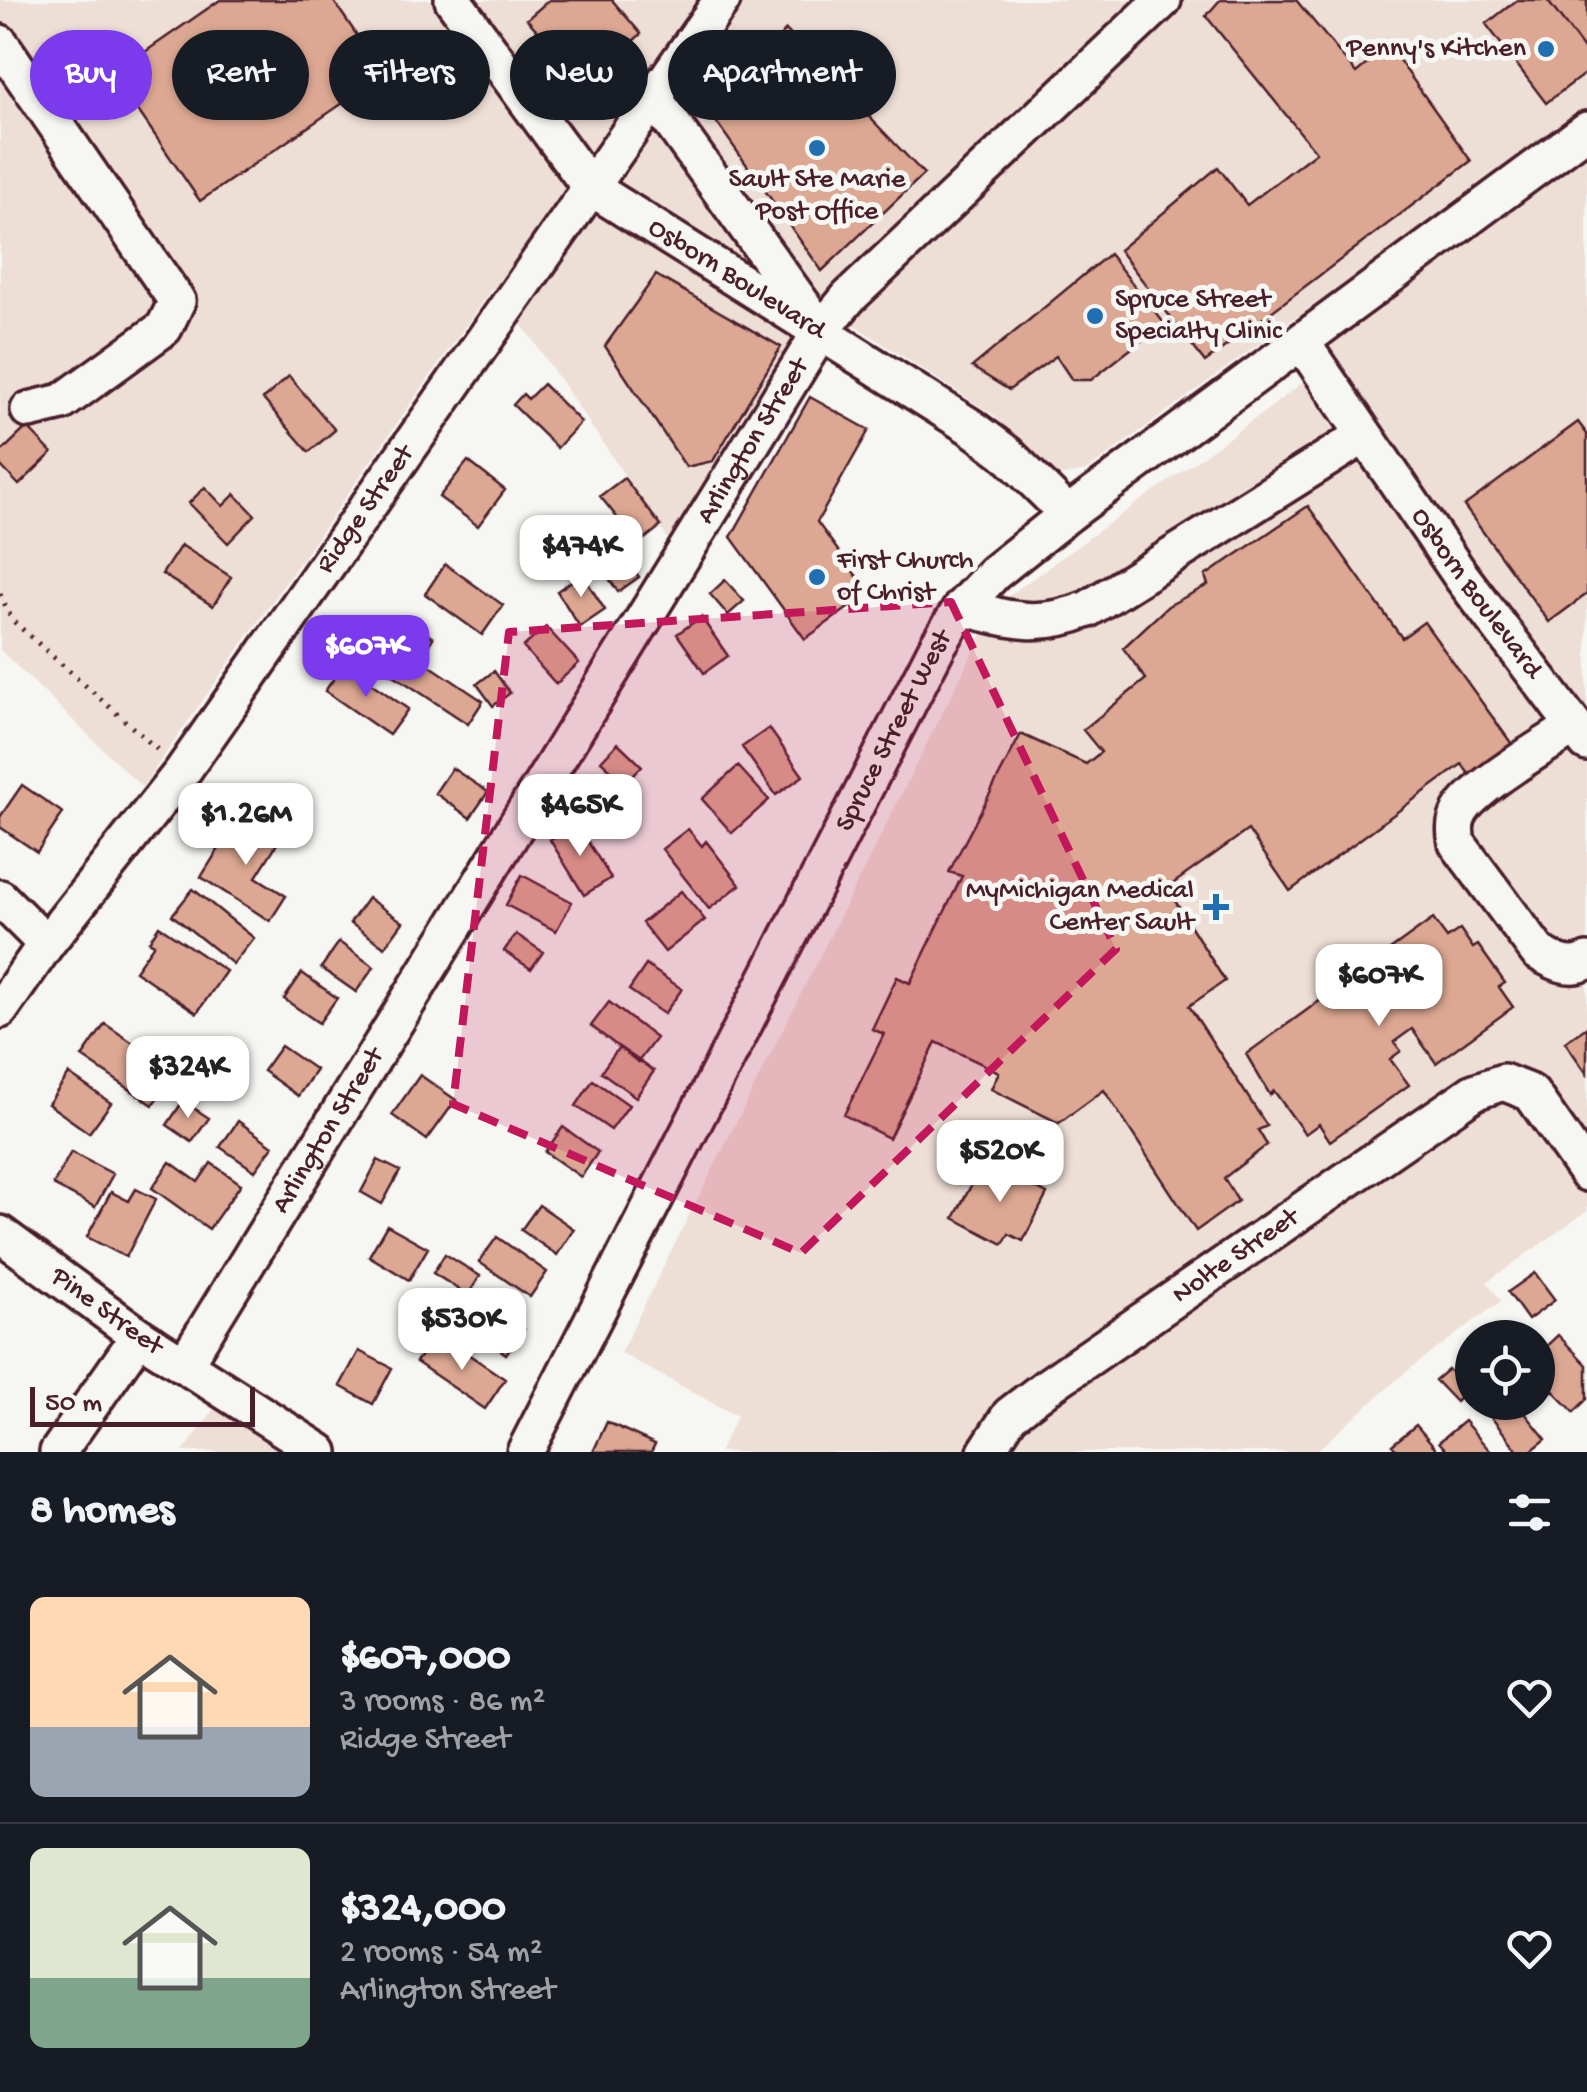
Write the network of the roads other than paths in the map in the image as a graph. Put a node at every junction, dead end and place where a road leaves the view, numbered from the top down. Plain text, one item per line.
1 (454, 0) edge
2 (722, 0) edge
3 (1163, 0) edge
4 (0, 43) edge
5 (653, 97) junction
6 (1587, 130) edge
7 (590, 187) junction
8 (821, 331) junction
9 (1302, 343) junction
10 (29, 410) dead end
11 (1363, 436) junction
12 (1068, 514) junction
13 (962, 607) junction
14 (1580, 735) edge
15 (0, 898) edge
16 (46, 944) junction
17 (1587, 961) edge
18 (0, 1010) edge
19 (1587, 1173) edge
20 (0, 1234) edge
21 (139, 1336) junction
22 (184, 1365) junction
23 (58, 1452) edge
24 (320, 1452) edge
25 (526, 1452) edge
26 (986, 1452) edge

1 - 7 street, Osborn Boulevard
2 - 5 street, Ridge Street
3 - 8 street, Arlington Street
4 - 10 street
5 - 7 street, Ridge Street
5 - 8 street
6 - 9 street, Spruce Street West
7 - 8 street, Osborn Boulevard
7 - 16 street, Ridge Street
8 - 12 street, Osborn Boulevard
8 - 22 street, Arlington Street
9 - 11 street, Osborn Boulevard
9 - 12 street, Spruce Street West
11 - 13 street
11 - 14 street, Osborn Boulevard
12 - 13 street, Spruce Street West
13 - 25 street, Spruce Street West
14 - 17 street
15 - 16 street
16 - 18 street, Ridge Street
19 - 26 street, Nolte Street
20 - 21 street, Pine Street
21 - 22 street, Pine Street
21 - 23 street
22 - 24 street, Pine Street

